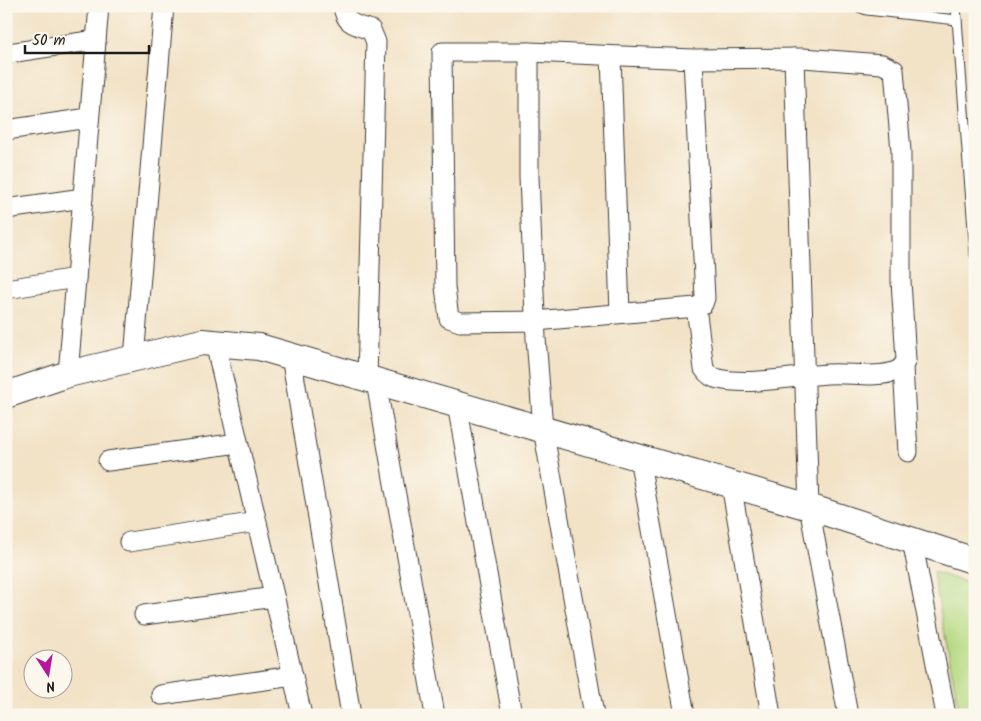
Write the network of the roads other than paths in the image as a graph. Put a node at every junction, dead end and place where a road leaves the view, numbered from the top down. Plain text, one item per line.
1 (99, 6) edge
2 (164, 6) edge
3 (343, 6) edge
4 (856, 6) edge
5 (956, 6) edge
6 (957, 20) junction
7 (96, 40) junction
8 (9, 52) dead end
9 (530, 52) junction
10 (611, 56) junction
11 (794, 58) junction
12 (693, 59) junction
13 (89, 118) junction
14 (6, 130) edge
15 (82, 198) junction
16 (6, 209) edge
17 (975, 255) edge
18 (76, 278) junction
19 (6, 289) edge
20 (696, 307) junction
21 (620, 314) junction
22 (535, 321) junction
23 (215, 343) junction
24 (291, 356) junction
25 (134, 358) junction
26 (903, 367) junction
27 (68, 374) junction
28 (805, 378) junction
29 (371, 380) junction
30 (6, 395) edge
31 (456, 404) junction
32 (544, 429) junction
33 (238, 443) junction
34 (908, 452) dead end
35 (639, 457) junction
36 (108, 461) dead end
37 (732, 484) junction
38 (809, 507) junction
39 (257, 522) junction
40 (912, 540) junction
41 (129, 542) dead end
42 (975, 561) edge
43 (274, 597) junction
44 (144, 615) dead end
45 (293, 676) junction
46 (161, 695) dead end
47 (302, 715) edge
48 (351, 715) edge
49 (435, 715) edge
50 (512, 715) edge
51 (594, 715) edge
52 (685, 715) edge
53 (771, 715) edge
54 (848, 715) edge
55 (946, 715) edge

1 - 7 street
2 - 25 street
3 - 29 street
4 - 6 lane
5 - 6 lane
6 - 17 lane
7 - 8 street
7 - 13 street
9 - 10 street
9 - 22 street
9 - 22 street
10 - 12 street
10 - 21 street
11 - 12 street
11 - 26 street
11 - 28 street
12 - 20 street
13 - 14 street
13 - 15 street
15 - 16 street
15 - 18 street
18 - 19 street
18 - 27 street
20 - 21 street
20 - 28 street
21 - 22 street
22 - 32 street
23 - 24 main road
23 - 25 main road
23 - 33 street
24 - 29 main road
24 - 48 street
25 - 27 main road
26 - 28 street
26 - 34 street
27 - 30 main road
28 - 38 street
29 - 31 main road
29 - 49 street
31 - 32 main road
31 - 50 street
32 - 35 main road
32 - 51 street
33 - 36 street
33 - 39 street
35 - 37 main road
35 - 52 street
37 - 38 main road
37 - 53 street
38 - 40 main road
38 - 54 street
39 - 41 street
39 - 43 street
40 - 42 main road
40 - 55 street
43 - 44 street
43 - 45 street
45 - 46 street
45 - 47 street

